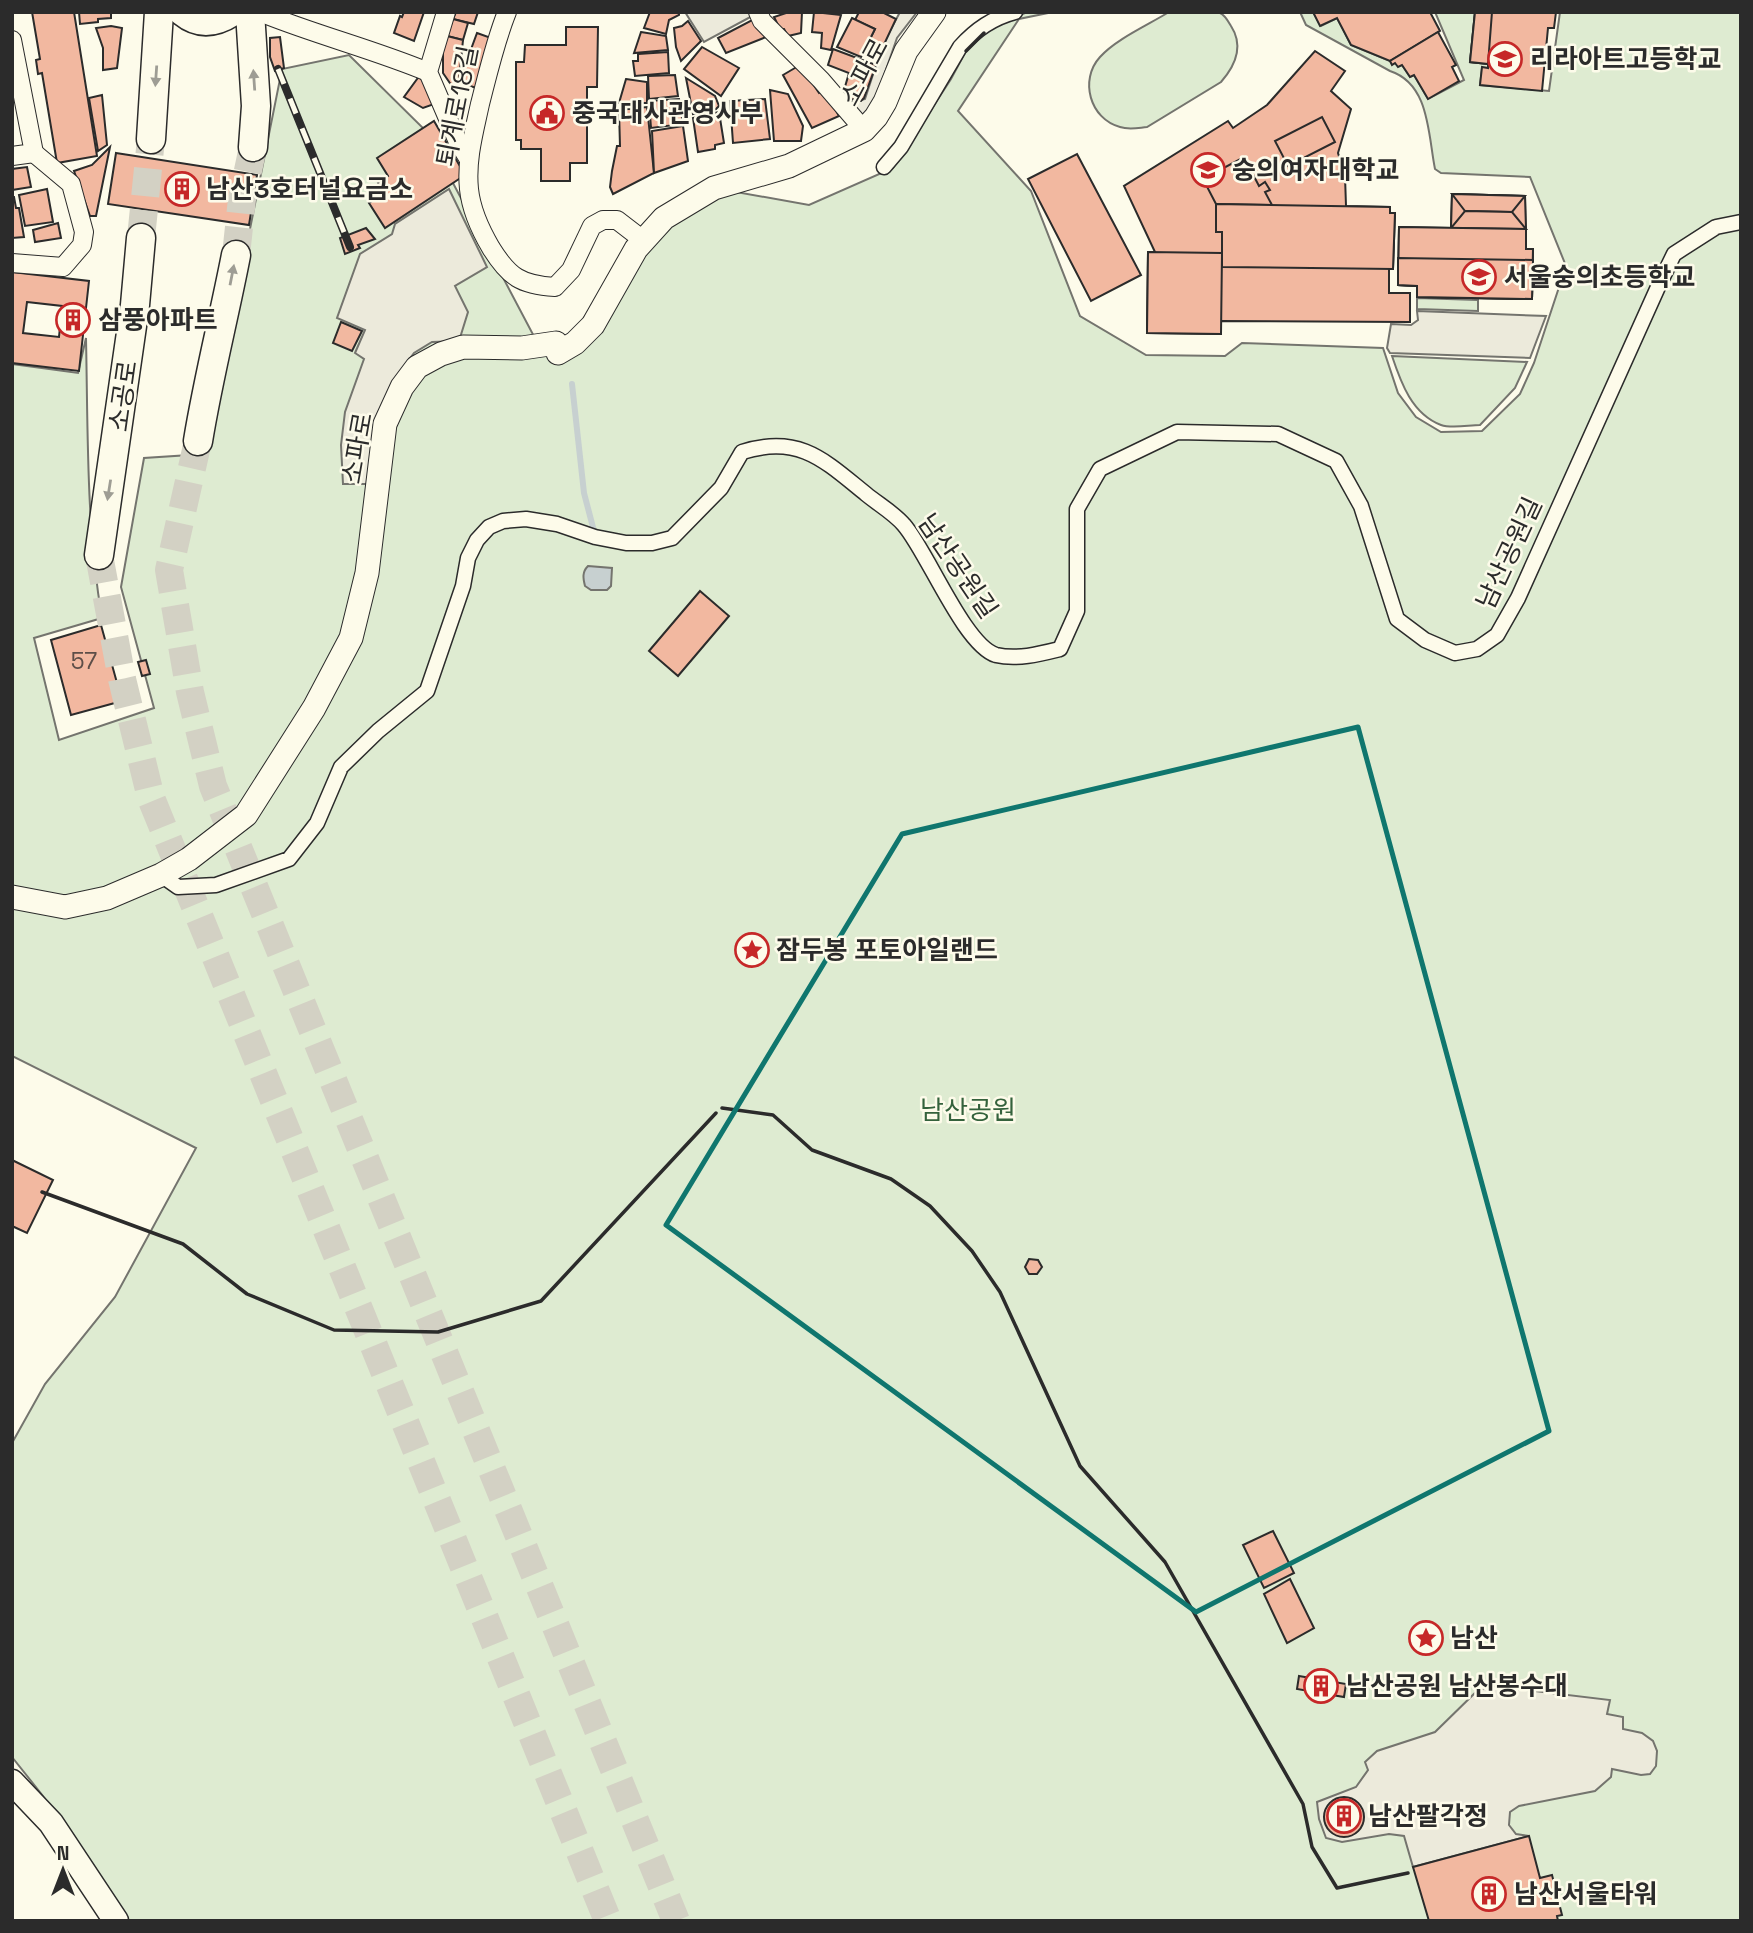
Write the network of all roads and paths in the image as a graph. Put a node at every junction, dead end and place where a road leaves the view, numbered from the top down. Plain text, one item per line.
1 (159, 12) edge
2 (183, 12) edge
3 (232, 12) edge
4 (250, 12) edge
5 (266, 12) edge
6 (446, 12) edge
7 (507, 12) edge
8 (758, 12) edge
9 (934, 12) edge
10 (1015, 12) edge
11 (12, 40) edge
12 (428, 72) junction
13 (864, 130) junction
14 (151, 139) tunnel mouth
15 (253, 147) tunnel mouth
16 (34, 153) junction
17 (12, 156) edge
18 (468, 158) junction
19 (884, 167) dead end
20 (1741, 222) edge
21 (141, 238) tunnel mouth
22 (643, 240) junction
23 (236, 255) tunnel mouth
24 (12, 262) edge
25 (198, 441) tunnel mouth
26 (99, 555) tunnel mouth
27 (161, 875) junction
28 (12, 897) edge
29 (12, 1782) edge
30 (12, 1792) edge
31 (106, 1921) edge
32 (116, 1921) edge

1 -> 14 main road
2 - 3 main road
15 -> 4 main road
5 - 12 street
6 - 12 street
7 - 18 street, 퇴계로18길
8 - 13 street
9 - 13 street, 소파로
10 - 19 street
11 - 16 street
12 - 18 street
13 - 22 street, 소파로
16 - 17 street
16 - 24 street
18 - 22 street, 퇴계로18길
20 - 27 street, 남산공원길
21 -> 26 main road, 소공로
22 - 27 street, 소파로
25 -> 23 main road
27 - 28 street, 소파로
29 - 32 main road
30 - 31 main road

